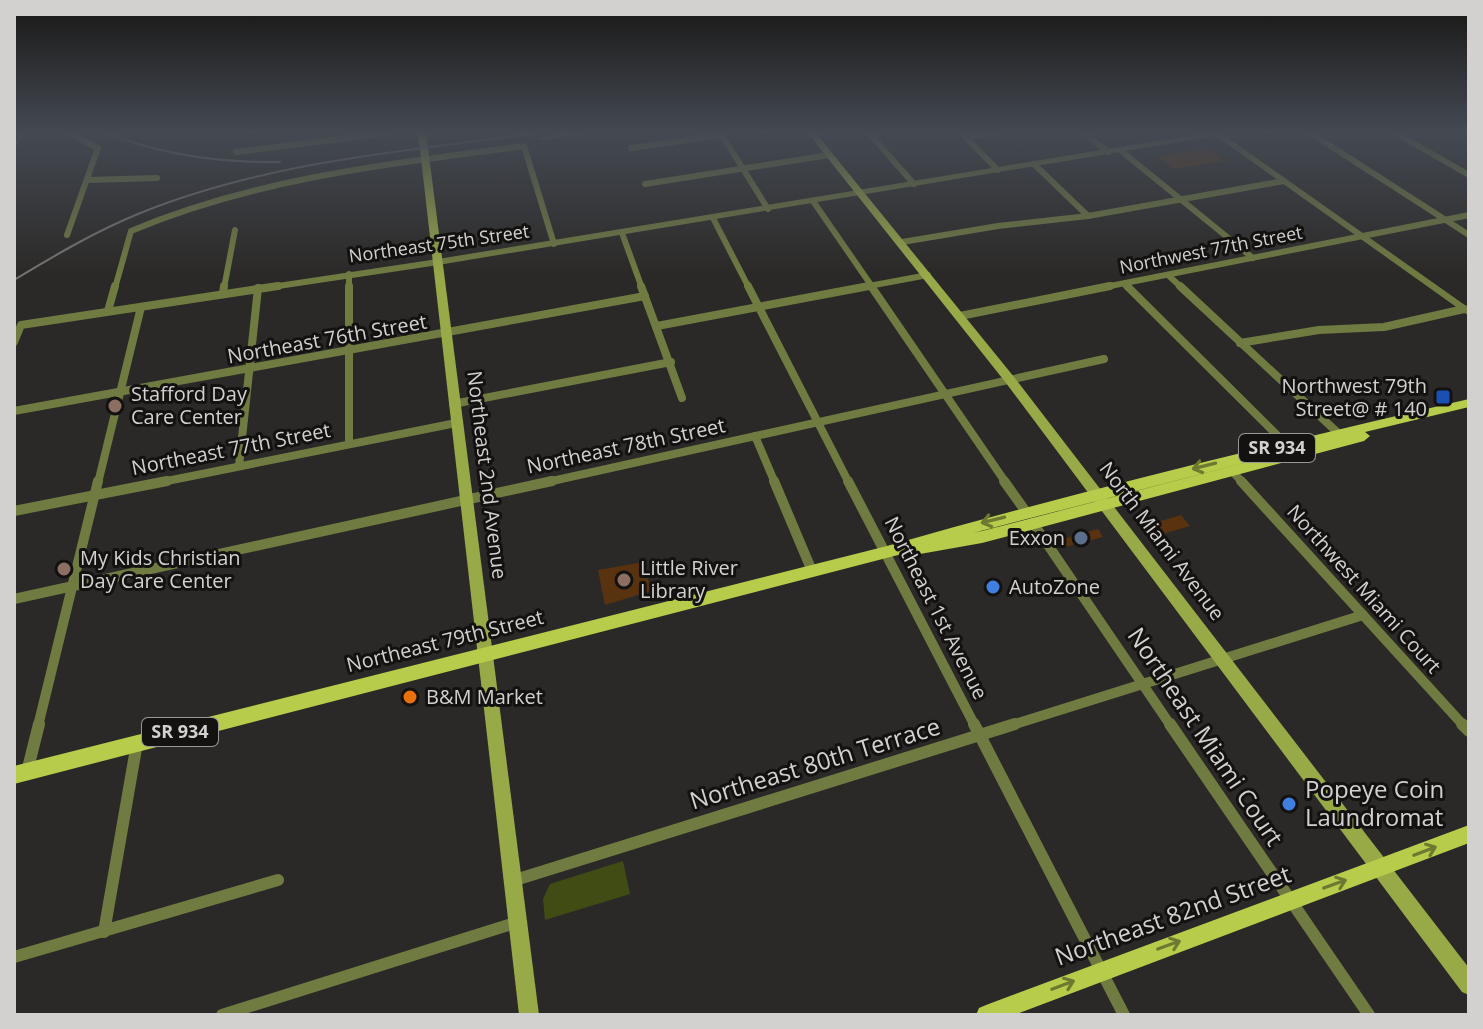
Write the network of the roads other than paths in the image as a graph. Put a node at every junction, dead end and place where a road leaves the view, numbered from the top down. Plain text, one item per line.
1 (88, 180) edge
2 (297, 180) edge
3 (428, 180) edge
4 (534, 180) edge
5 (669, 180) edge
6 (750, 180) edge
7 (850, 180) edge
8 (910, 180) edge
9 (938, 180) edge
10 (1051, 180) edge
11 (1157, 180) edge
12 (1384, 180) edge
13 (1284, 181) joint
14 (645, 184) dead end
15 (914, 184) junction
16 (862, 194) junction
17 (1182, 200) junction
18 (813, 201) junction
19 (768, 209) junction
20 (1469, 215) edge
21 (1088, 216) junction
22 (713, 218) junction
23 (1445, 219) junction
24 (235, 230) dead end
25 (622, 233) junction
26 (67, 235) dead end
27 (1469, 235) edge
28 (1361, 236) junction
29 (902, 242) junction
30 (554, 244) junction
31 (1253, 258) junction
32 (438, 262) junction
33 (349, 274) junction
34 (928, 275) junction
35 (1168, 275) junction
36 (1125, 284) junction
37 (871, 285) junction
38 (258, 288) junction
39 (223, 293) junction
40 (645, 296) junction
41 (141, 307) junction
42 (760, 307) junction
43 (108, 311) junction
44 (1466, 311) edge
45 (960, 316) junction
46 (657, 326) junction
47 (446, 333) junction
48 (14, 342) edge
49 (1240, 343) junction
50 (349, 350) junction
51 (1104, 359) dead end
52 (671, 362) junction
53 (249, 368) junction
54 (1010, 380) junction
55 (120, 392) junction
56 (947, 394) junction
57 (682, 398) dead end
58 (1469, 403) edge
59 (453, 404) junction
60 (14, 411) edge
61 (820, 422) junction
62 (456, 423) junction
63 (1389, 424) junction
64 (1338, 433) junction
65 (755, 436) junction
66 (349, 444) junction
67 (1287, 445) junction
68 (239, 466) junction
69 (1233, 472) junction
70 (94, 495) junction
71 (1100, 499) junction
72 (465, 500) junction
73 (14, 511) edge
74 (1029, 517) junction
75 (887, 552) junction
76 (812, 571) junction
77 (72, 586) junction
78 (14, 599) edge
79 (1363, 615) junction
80 (486, 653) junction
81 (1221, 658) junction
82 (1141, 682) junction
83 (1469, 731) edge
84 (980, 735) junction
85 (137, 743) junction
86 (20, 773) edge
87 (1469, 834) edge
88 (1380, 868) junction
89 (278, 880) dead end
90 (512, 881) junction
91 (1290, 900) junction
92 (518, 922) junction
93 (104, 932) junction
94 (14, 957) edge
95 (1101, 970) junction
96 (1469, 985) edge
97 (222, 1015) edge
98 (529, 1015) edge
99 (986, 1015) edge
100 (1124, 1015) edge
101 (1369, 1015) edge

1 - 26 street
2 - 43 street
3 - 32 main road, Northeast 2nd Avenue
4 - 30 street
5 - 14 street
6 - 19 street
7 - 16 main road, North Miami Avenue
8 - 15 street
9 - 15 street, Northeast 75th Street
10 - 21 street
11 - 17 street
12 - 23 street
13 - 17 street
13 - 28 street
15 - 16 street, Northeast 75th Street
16 - 18 street, Northeast 75th Street
16 - 29 main road, North Miami Avenue
17 - 21 street
17 - 31 street
18 - 19 street, Northeast 75th Street
18 - 37 street, Northeast Miami Court
19 - 22 street, Northeast 75th Street
20 - 23 street, Northwest 77th Street
21 - 29 street
22 - 25 street, Northeast 75th Street
22 - 42 street, Northeast 1st Avenue
23 - 27 street
23 - 28 street, Northwest 77th Street
24 - 39 street
25 - 30 street, Northeast 75th Street
25 - 40 street
28 - 31 street, Northwest 77th Street
28 - 44 street
29 - 34 main road, North Miami Avenue
30 - 32 street, Northeast 75th Street
31 - 35 street, Northwest 77th Street
32 - 33 street, Northeast 75th Street
32 - 47 main road, Northeast 2nd Avenue
33 - 38 street, Northeast 75th Street
33 - 50 street
34 - 37 street
34 - 45 main road, North Miami Avenue
35 - 36 street, Northwest 77th Street
35 - 49 street
36 - 45 street, Northwest 77th Street
36 - 67 street
37 - 42 street
37 - 56 street, Northeast Miami Court
38 - 39 street, Northeast 75th Street
38 - 53 street
39 - 41 street, Northeast 75th Street
40 - 46 street
40 - 47 street, Northeast 76th Street
41 - 43 street, Northeast 75th Street
41 - 55 street
42 - 46 street
42 - 61 street, Northeast 1st Avenue
43 - 48 street, Northeast 75th Street
44 - 49 street
45 - 54 main road, North Miami Avenue
46 - 52 street
47 - 50 street, Northeast 76th Street
47 - 59 main road, Northeast 2nd Avenue
49 - 64 street
50 - 53 street, Northeast 76th Street
50 - 66 street
51 - 54 street, Northeast 78th Street
52 - 57 street
52 - 59 street
53 - 55 street, Northeast 76th Street
53 - 68 street
54 - 56 street, Northeast 78th Street
54 - 71 main road, North Miami Avenue
55 - 60 street, Northeast 76th Street
55 - 70 street
56 - 61 street, Northeast 78th Street
56 - 74 street, Northeast Miami Court
58 - 63 main road, SR 934
59 - 62 main road, Northeast 2nd Avenue
61 - 65 street, Northeast 78th Street
61 - 75 street, Northeast 1st Avenue
62 - 66 street, Northeast 77th Street
62 - 72 main road, Northeast 2nd Avenue
63 - 64 main road, SR 934
63 - 69 main road
64 - 67 main road, SR 934
65 - 72 street, Northeast 78th Street
65 - 76 street
66 - 68 street, Northeast 77th Street
67 - 69 main road
67 -> 71 main road, SR 934
68 - 70 street, Northeast 77th Street
69 - 71 main road
69 - 79 street, Northwest Miami Court
70 - 73 street, Northeast 77th Street
70 - 77 street
71 - 74 main road, Northeast 79th Street / SR 934
71 - 81 main road, North Miami Avenue
72 - 77 street, Northeast 78th Street
72 - 80 main road, Northeast 2nd Avenue
74 - 75 main road, Northeast 79th Street
74 - 82 street, Northeast Miami Court
75 - 76 main road, Northeast 79th Street / SR 934
75 - 84 street, Northeast 1st Avenue
76 - 80 main road, Northeast 79th Street / SR 934
77 - 78 street, Northeast 78th Street
77 - 86 street
79 - 81 street, Northeast 80th Terrace
79 - 83 street, Northwest Miami Court
80 - 85 main road, Northeast 79th Street / SR 934
80 - 90 main road, Northeast 2nd Avenue
81 - 82 street, Northeast 80th Terrace
81 - 88 main road, North Miami Avenue
82 - 84 street, Northeast 80th Terrace
82 - 91 street, Northeast Miami Court
84 - 90 street, Northeast 80th Terrace
84 - 95 street, Northeast 1st Avenue
85 - 86 main road, Northeast 79th Street / SR 934
85 - 93 street
88 -> 87 main road, Northeast 82nd Street
91 -> 88 main road, Northeast 82nd Street
88 - 96 main road, North Miami Avenue
89 - 93 street
90 - 92 main road, Northeast 2nd Avenue
95 -> 91 main road, Northeast 82nd Street
91 - 101 street, Northeast Miami Court
92 - 97 street
92 - 98 main road, Northeast 2nd Avenue
93 - 94 street
99 -> 95 main road, Northeast 82nd Street
95 - 100 street, Northeast 1st Avenue

